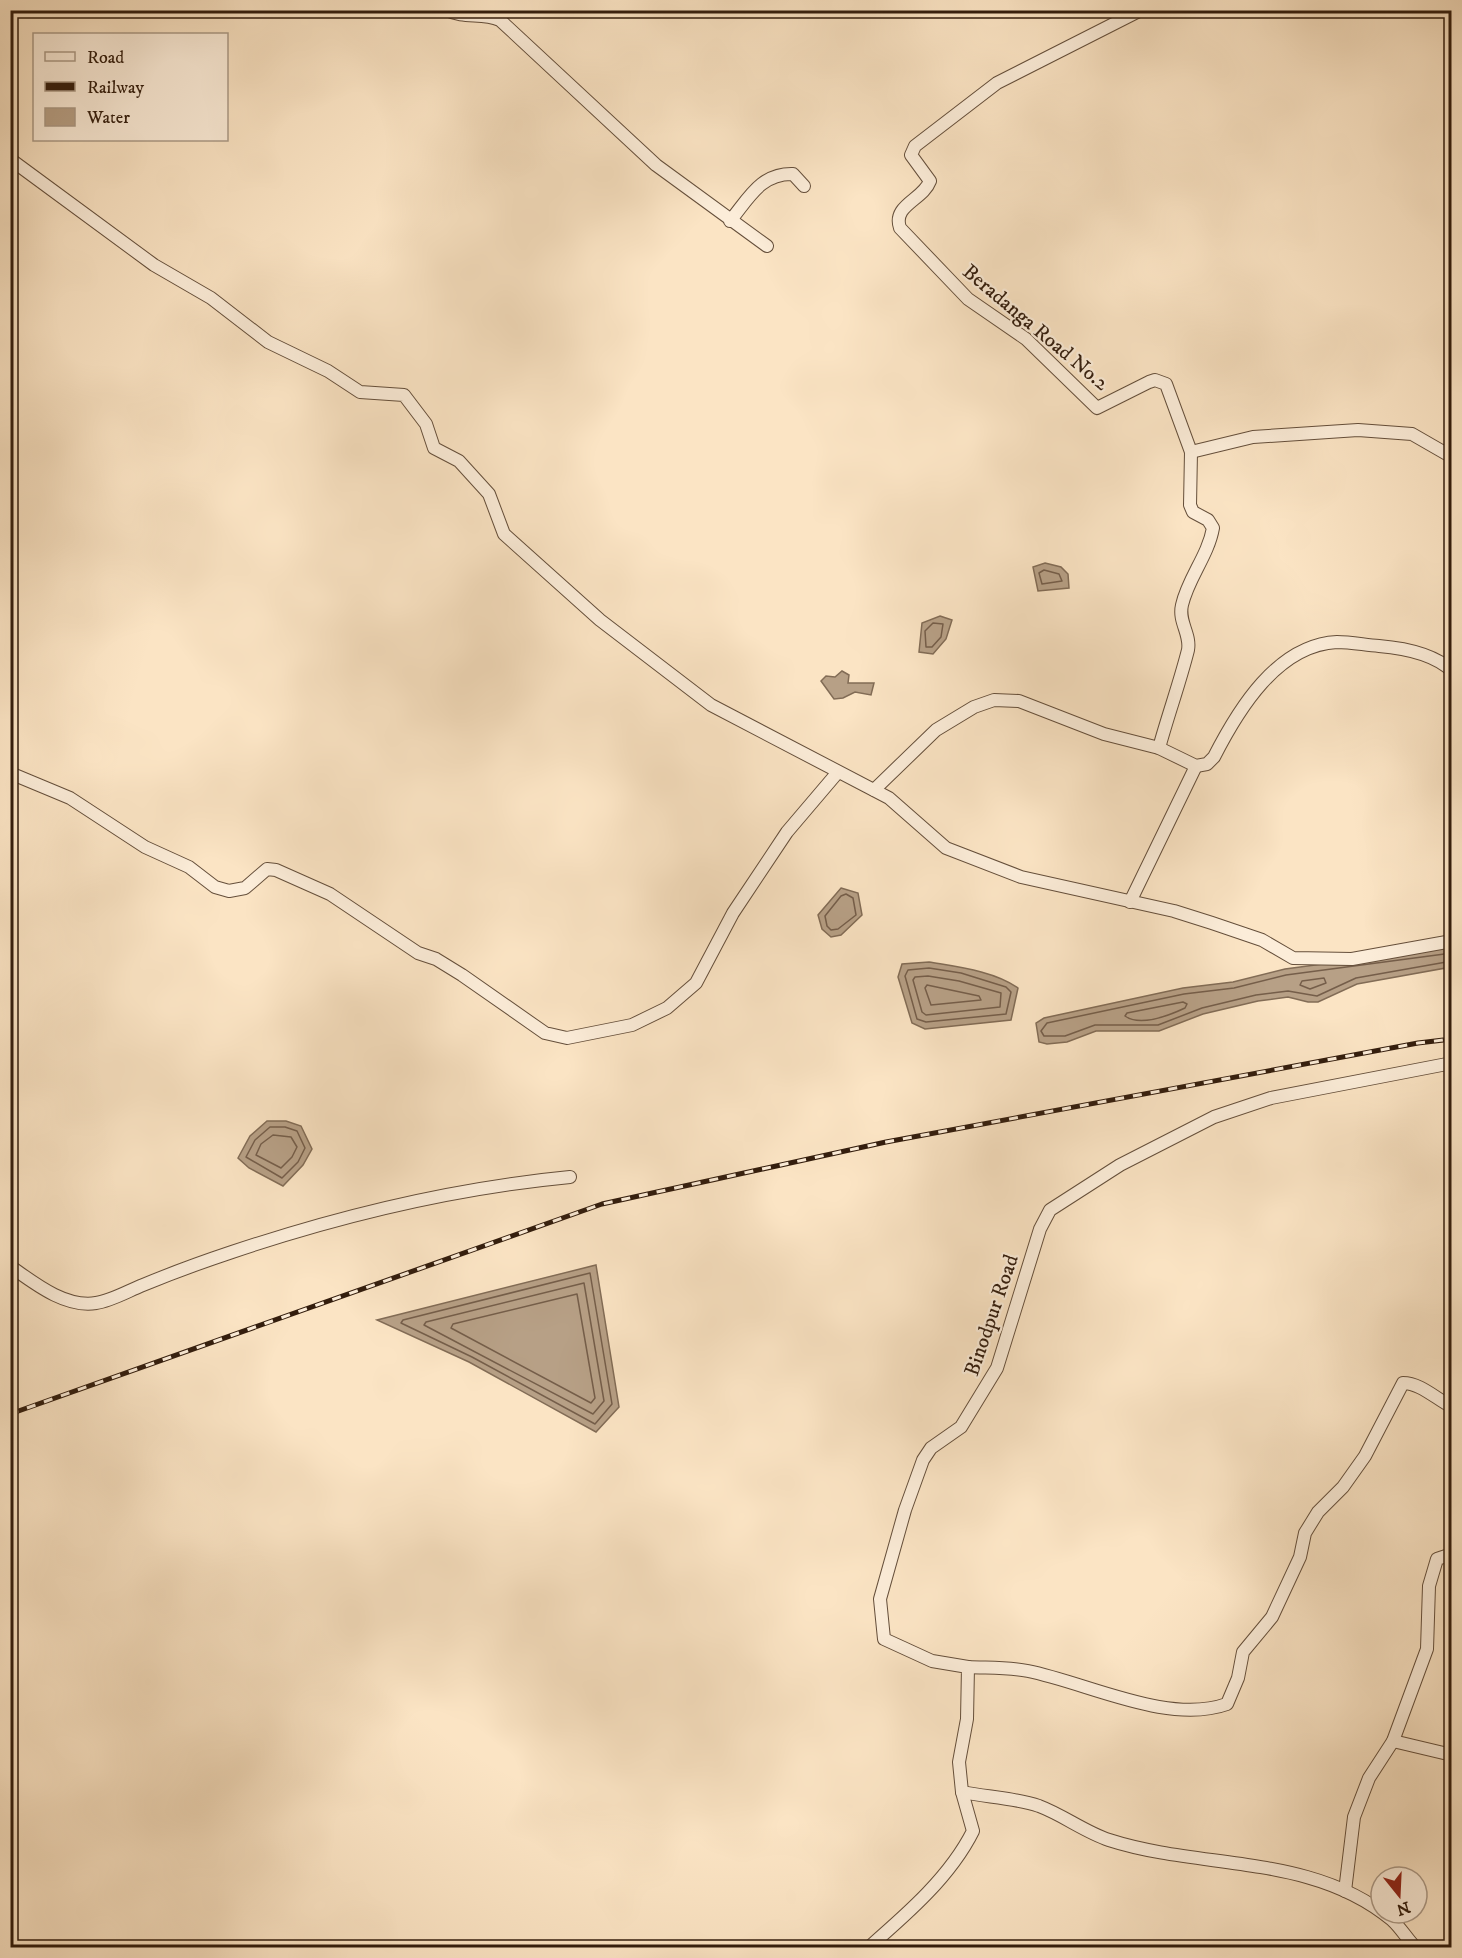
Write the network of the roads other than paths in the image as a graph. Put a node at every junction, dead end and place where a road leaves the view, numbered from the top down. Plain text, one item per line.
1 (447, 10) edge
2 (1141, 10) edge
3 (10, 159) edge
4 (804, 186) dead end
5 (730, 221) junction
6 (767, 246) dead end
7 (1191, 452) junction
8 (1452, 457) edge
9 (1452, 671) edge
10 (1159, 748) junction
11 (1196, 766) junction
12 (838, 772) junction
13 (10, 773) edge
14 (874, 790) junction
15 (1130, 902) junction
16 (1452, 941) edge
17 (1452, 1064) edge
18 (570, 1177) dead end
19 (10, 1266) edge
20 (1452, 1407) edge
21 (1452, 1554) edge
22 (968, 1667) junction
23 (1393, 1741) junction
24 (1452, 1755) edge
25 (962, 1792) junction
26 (1345, 1891) junction
27 (868, 1947) edge
28 (1416, 1947) edge

1 - 5 street
2 - 7 street, Beradanga Road No.2
3 - 12 street
4 - 5 street
5 - 6 street
7 - 8 street
7 - 10 street
9 - 11 street
10 - 11 street
10 - 14 street
11 - 15 street
12 - 13 street
12 - 14 street
14 - 15 street
15 - 16 street
17 - 22 street, Binodpur Road
18 - 19 street
20 - 22 street
21 - 23 street
22 - 25 street
23 - 24 street
23 - 26 street
25 - 26 street
25 - 27 street
26 - 28 street

